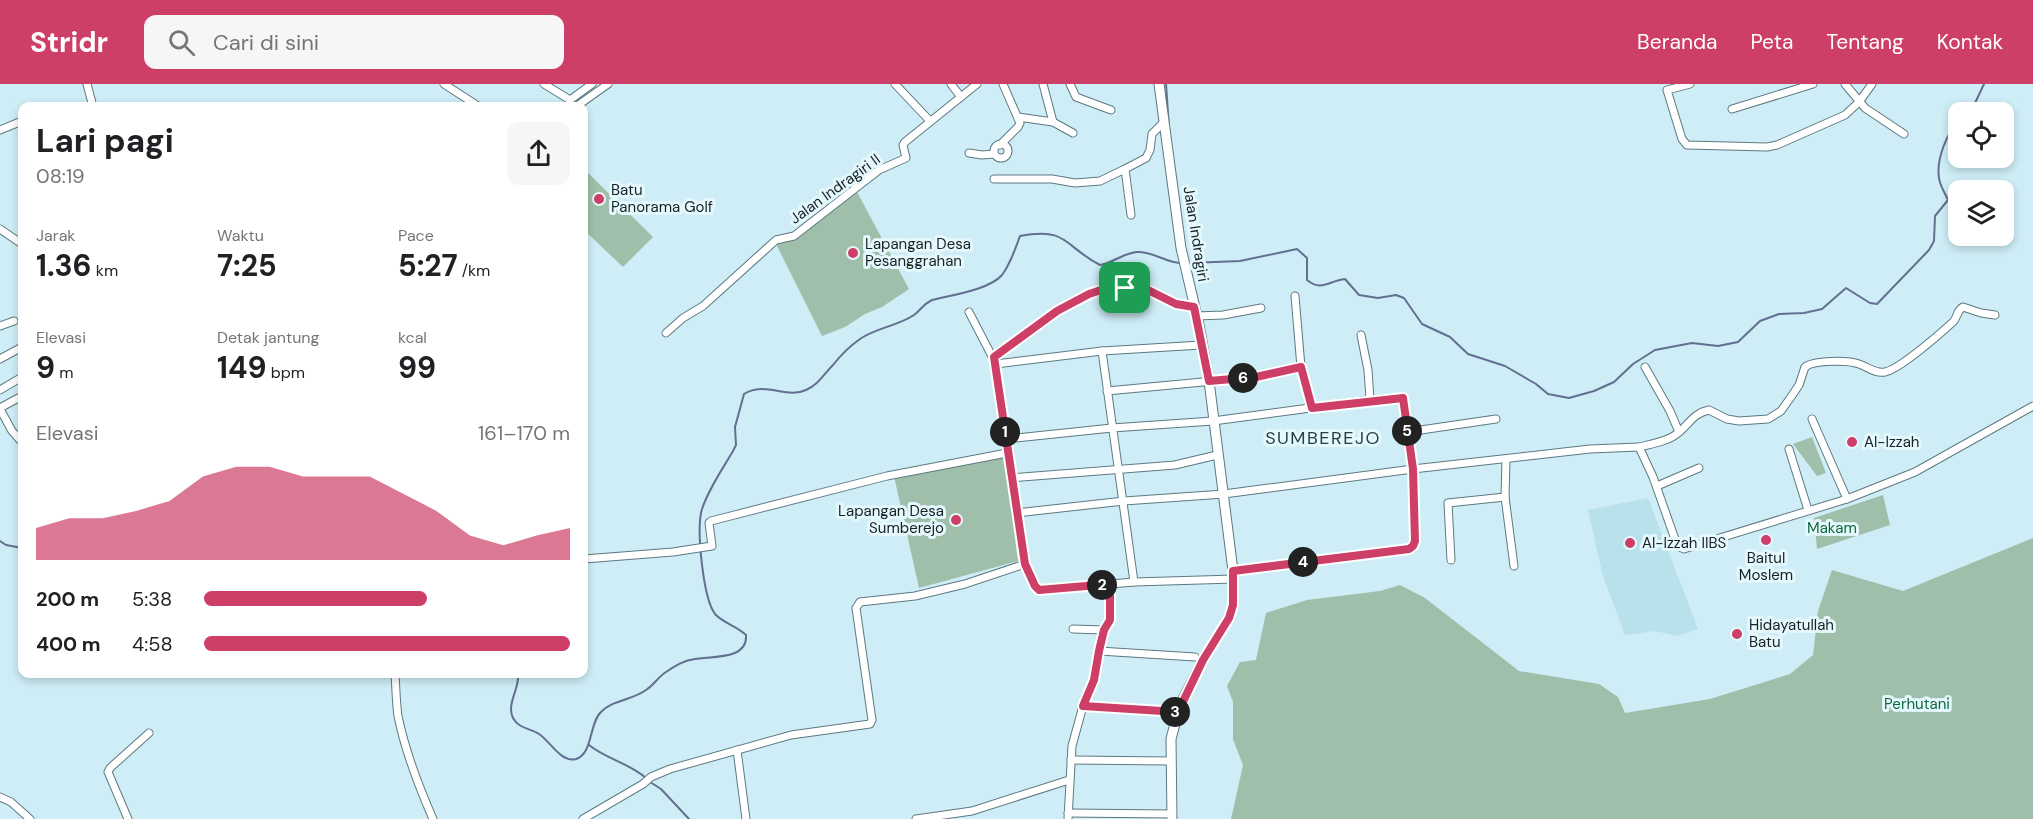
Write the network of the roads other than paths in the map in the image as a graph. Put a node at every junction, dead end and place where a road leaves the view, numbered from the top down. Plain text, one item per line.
1 (87, 84) edge
2 (444, 84) edge
3 (544, 84) edge
4 (592, 84) edge
5 (608, 84) edge
6 (896, 84) edge
7 (951, 84) edge
8 (977, 84) edge
9 (1003, 84) edge
10 (1043, 84) edge
11 (1070, 84) edge
12 (1159, 84) edge
13 (1690, 84) edge
14 (1813, 84) edge
15 (1845, 84) edge
16 (1872, 84) edge
17 (961, 97) junction
18 (92, 102) edge
19 (472, 102) edge
20 (583, 102) edge
21 (1859, 102) junction
22 (1732, 109) dead end
23 (1112, 110) dead end
24 (1018, 117) junction
25 (930, 121) junction
26 (1053, 122) junction
27 (1164, 122) junction
28 (18, 123) edge
29 (0, 130) edge
30 (1073, 133) dead end
31 (1904, 134) dead end
32 (1000, 145) junction
33 (969, 153) dead end
34 (994, 154) junction
35 (1125, 169) junction
36 (994, 179) dead end
37 (1131, 215) dead end
38 (0, 229) edge
39 (18, 241) edge
40 (1295, 296) dead end
41 (1261, 308) dead end
42 (969, 312) dead end
43 (1195, 312) junction
44 (1995, 315) dead end
45 (14, 321) dead end
46 (0, 326) edge
47 (666, 333) dead end
48 (1361, 335) dead end
49 (1201, 345) junction
50 (18, 349) edge
51 (1102, 351) junction
52 (0, 359) edge
53 (995, 361) junction
54 (1301, 367) junction
55 (1645, 367) dead end
56 (18, 379) edge
57 (1209, 381) junction
58 (0, 390) edge
59 (1107, 392) junction
60 (18, 398) edge
61 (1370, 400) junction
62 (2033, 406) edge
63 (1312, 408) junction
64 (0, 409) edge
65 (1812, 418) dead end
66 (1496, 419) dead end
67 (1213, 421) junction
68 (1112, 428) junction
69 (1407, 432) junction
70 (1679, 432) junction
71 (18, 437) edge
72 (1006, 439) junction
73 (1639, 447) junction
74 (1789, 449) dead end
75 (1007, 453) junction
76 (1217, 455) junction
77 (1506, 459) junction
78 (1699, 468) dead end
79 (1413, 469) junction
80 (1119, 470) junction
81 (1011, 478) junction
82 (1657, 486) junction
83 (1224, 494) junction
84 (1505, 497) junction
85 (1847, 499) junction
86 (1124, 501) junction
87 (1808, 510) junction
88 (1016, 513) junction
89 (588, 559) edge
90 (1451, 560) dead end
91 (1025, 564) junction
92 (1514, 566) dead end
93 (1233, 575) junction
94 (1134, 582) junction
95 (1110, 584) junction
96 (1073, 629) dead end
97 (1104, 630) junction
98 (1099, 651) junction
99 (1195, 657) dead end
100 (395, 678) edge
101 (1083, 706) junction
102 (1178, 712) junction
103 (149, 733) dead end
104 (737, 750) junction
105 (1071, 759) junction
106 (1170, 761) junction
107 (1069, 780) junction
108 (0, 796) edge
109 (1068, 816) edge
110 (1172, 817) edge
111 (30, 819) edge
112 (128, 819) edge
113 (433, 819) edge
114 (583, 819) edge
115 (746, 819) edge
116 (916, 819) edge

1 - 18 street
2 - 19 street
3 - 4 street
5 - 20 street
6 - 25 street
7 - 17 street
8 - 17 street, Jalan Indragiri II
9 - 24 street
10 - 26 street
11 - 23 street
12 - 27 street, Jalan Indragiri
13 - 21 street
14 - 22 street
15 - 21 street
16 - 21 street
17 - 25 street, Jalan Indragiri II
21 - 31 street
24 - 26 street
24 - 32 street
25 - 47 street, Jalan Indragiri II
26 - 30 street
27 - 35 street
27 - 43 street, Jalan Indragiri
28 - 29 street
32 - 34 street
32 - 34 street
33 - 34 street
35 - 36 street
35 - 37 street
38 - 39 street
40 - 54 street
41 - 43 street
42 - 53 street
43 - 49 street, Jalan Indragiri
43 - 53 street
44 - 70 street
45 - 46 street
48 - 61 street
49 - 51 street
49 - 57 street, Jalan Indragiri
50 - 52 street
51 - 53 street
51 - 59 street
53 - 72 street
54 - 57 street
54 - 63 street
55 - 70 street
56 - 58 street
57 - 59 street
57 - 67 street, Jalan Indragiri
59 - 68 street
60 - 64 street
61 - 63 street
61 - 69 street
62 - 85 street
63 - 67 street
64 - 71 street
65 - 85 street
66 - 69 street
67 - 68 street
67 - 76 street, Jalan Indragiri
68 - 72 street
68 - 80 street
69 - 79 street
70 - 73 street
72 - 75 street
73 - 77 street
73 - 82 street
74 - 87 street
75 - 81 street
75 - 89 street
76 - 80 street
76 - 83 street, Jalan Indragiri
77 - 79 street
77 - 84 street
78 - 82 street
79 - 83 street
79 - 93 street
80 - 81 street
80 - 86 street
81 - 88 street
82 - 87 street
83 - 86 street
83 - 93 street, Jalan Indragiri
84 - 90 street
84 - 92 street
85 - 87 street
86 - 88 street
86 - 94 street
88 - 91 street
91 - 95 street
91 - 104 street
93 - 94 street
93 - 102 street, Jalan Indragiri
94 - 95 street
95 - 97 street
96 - 97 street
97 - 98 street
98 - 99 street
98 - 101 street
100 - 113 street
101 - 102 street
101 - 105 street
102 - 106 street, Jalan Indragiri
103 - 112 street
104 - 114 street
104 - 115 street
105 - 106 street
105 - 107 street
106 - 110 street, Jalan Indragiri
107 - 109 street
107 - 116 street
108 - 111 street
109 - 110 street

